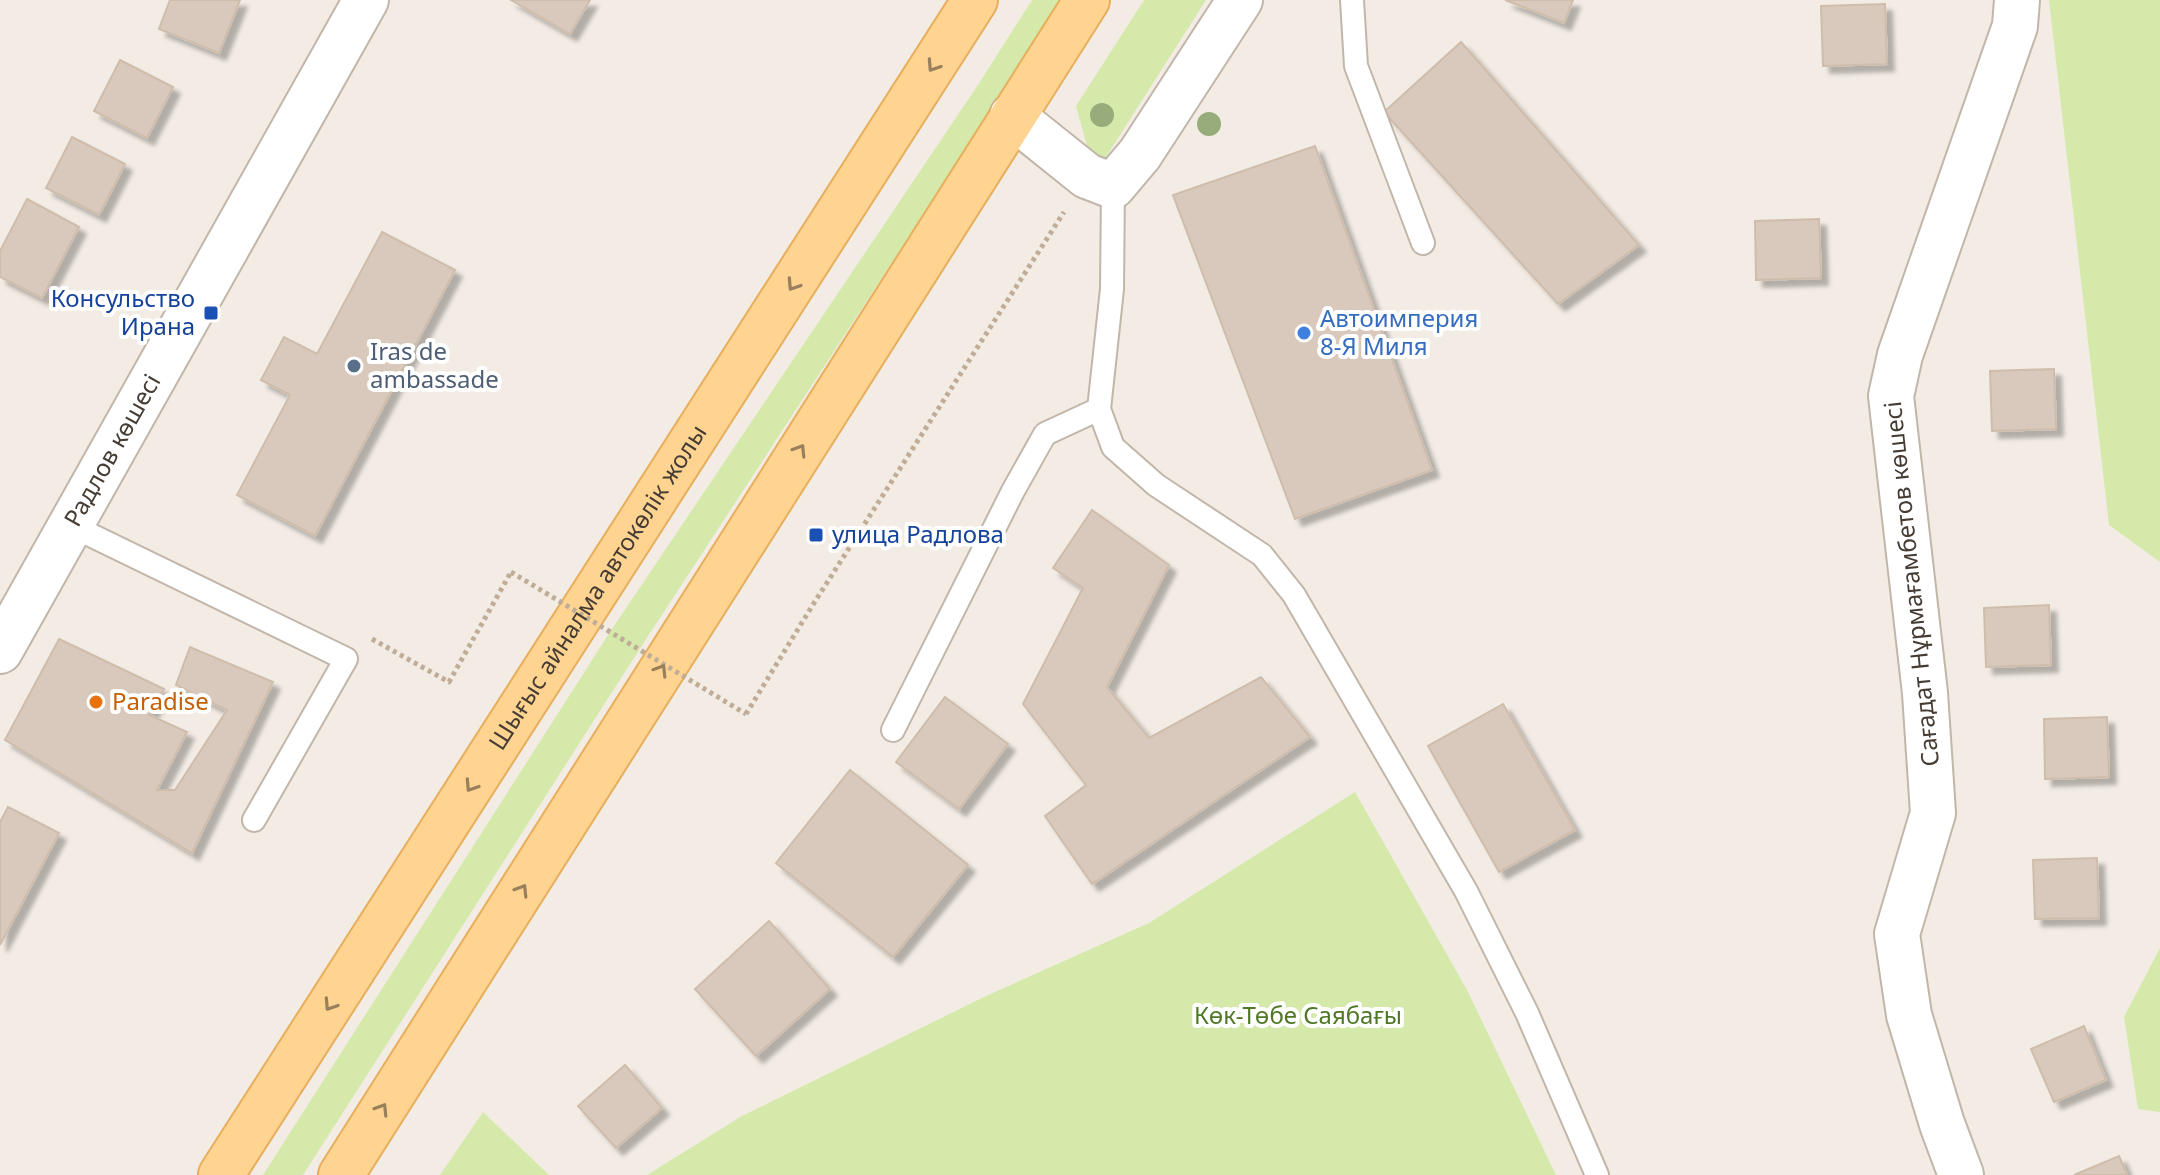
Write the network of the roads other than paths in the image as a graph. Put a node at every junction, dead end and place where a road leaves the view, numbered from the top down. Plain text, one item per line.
1 (366, 0) edge
2 (975, 0) edge
3 (1087, 0) edge
4 (1240, 0) edge
5 (1352, 0) edge
6 (2017, 0) edge
7 (1012, 116) junction
8 (1100, 181) junction
9 (1423, 243) dead end
10 (1099, 409) junction
11 (70, 525) junction
12 (0, 651) edge
13 (893, 730) dead end
14 (254, 820) dead end
15 (221, 1175) edge
16 (341, 1175) edge
17 (1597, 1175) edge
18 (1961, 1175) edge

1 - 11 street, Радлов көшесі
2 -> 15 main road, Шығыс айналма автокөлік жолы
3 - 7 main road
4 - 8 street
5 - 9 lane
6 - 18 street, Сағадат Нұрмағамбетов көшесі
7 - 8 street
16 -> 7 main road
8 - 10 lane
10 - 13 lane
10 - 17 lane
11 - 12 street, Радлов көшесі
11 - 14 lane

